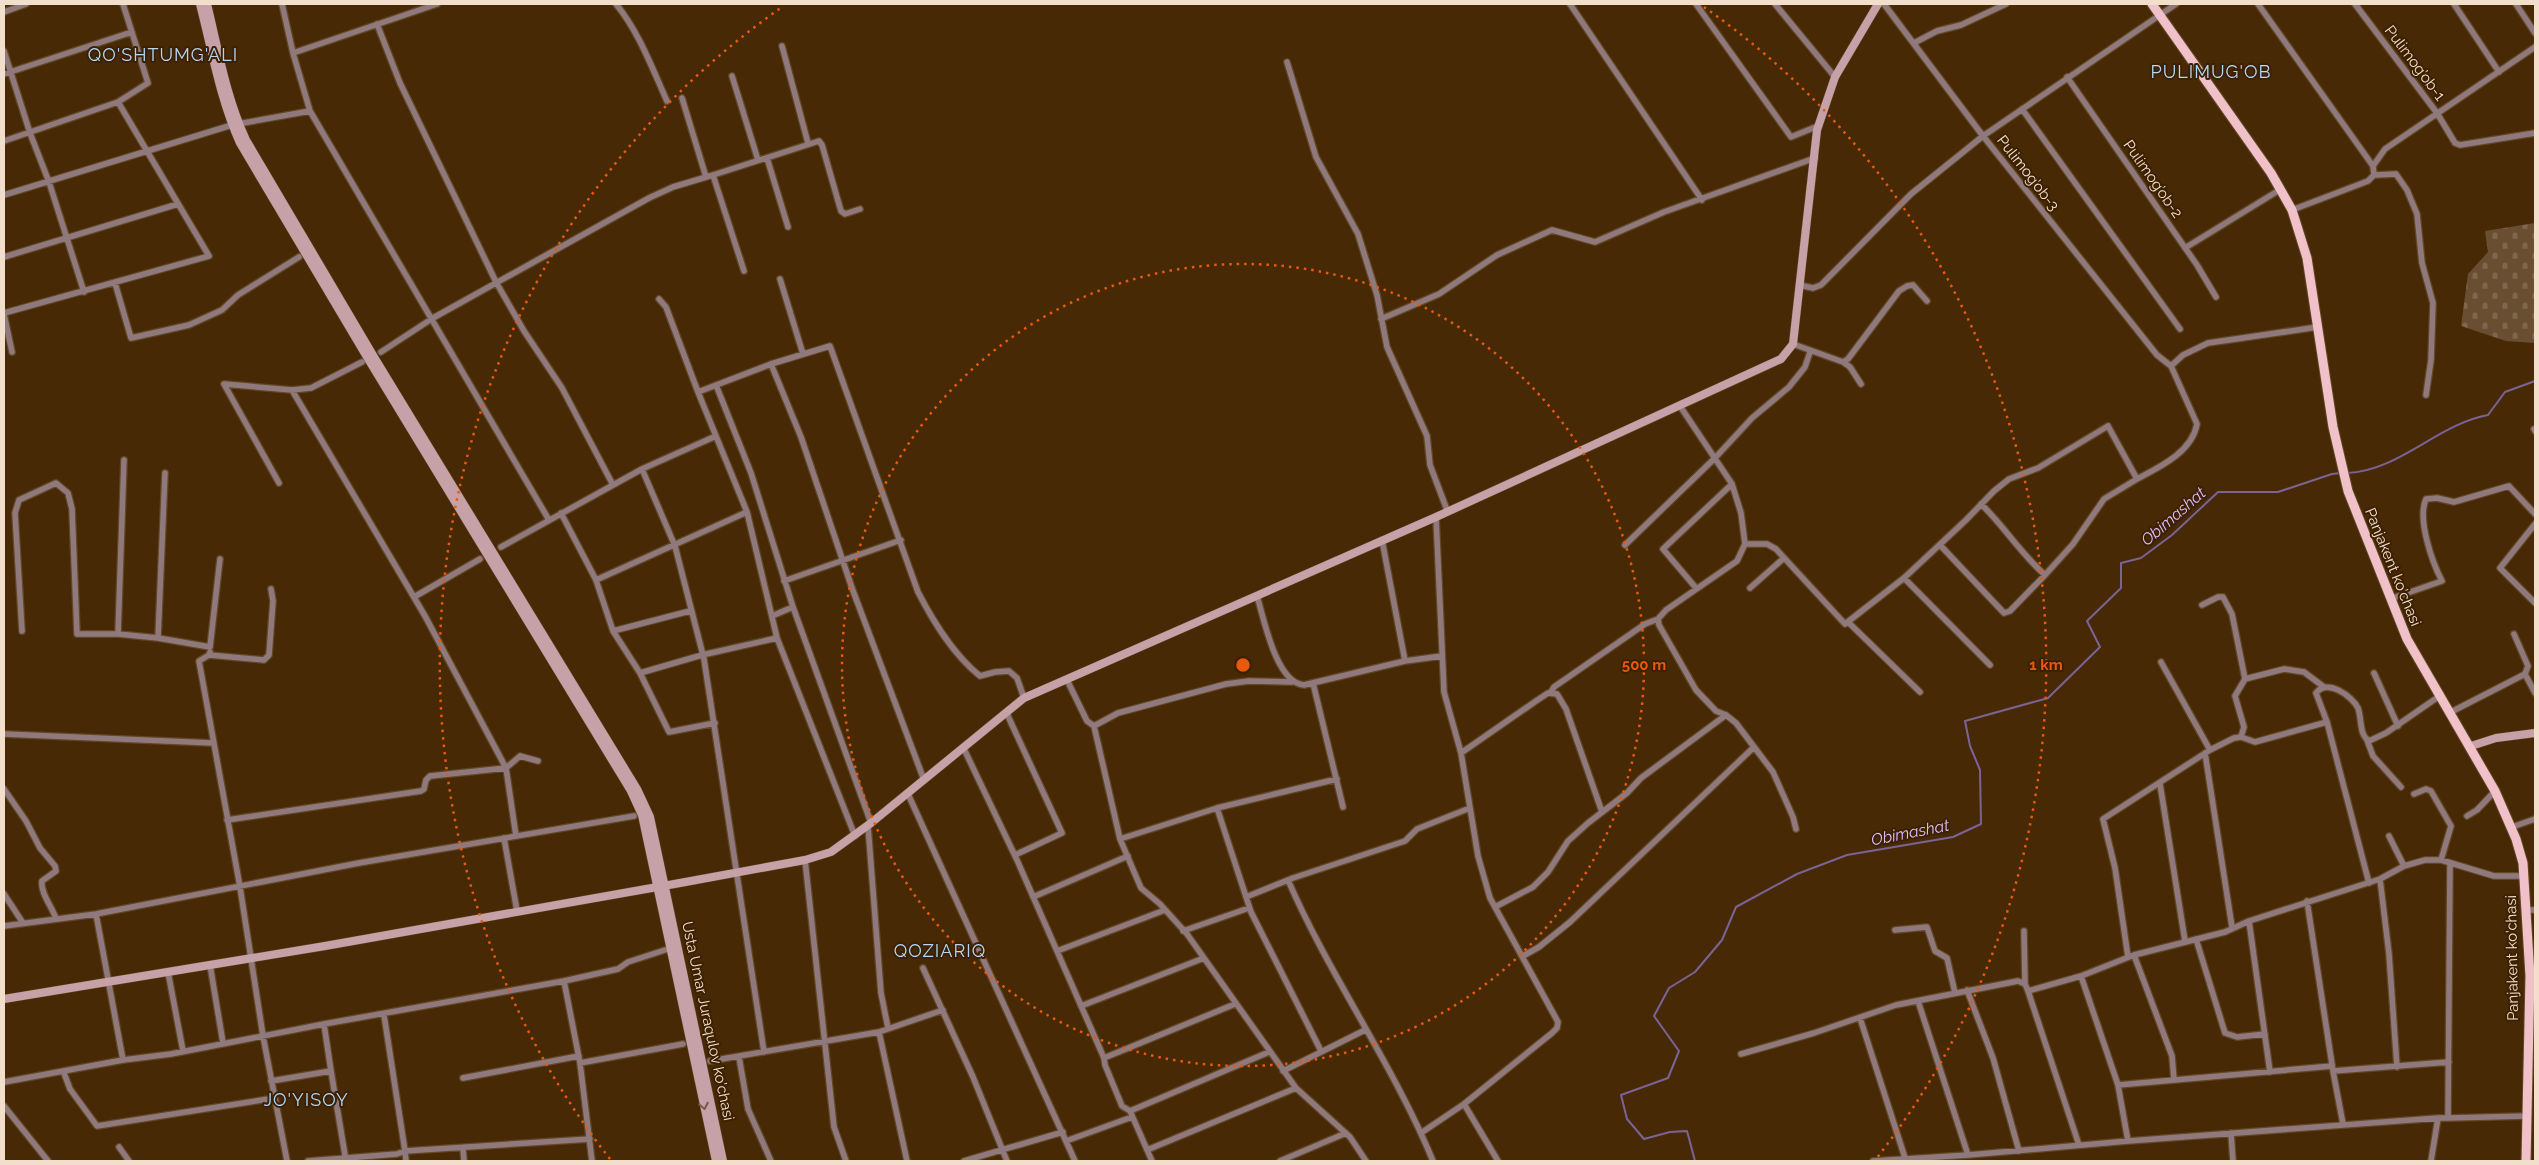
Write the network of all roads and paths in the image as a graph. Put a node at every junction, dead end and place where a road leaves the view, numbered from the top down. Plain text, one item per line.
1 (26, 4) edge
2 (123, 4) edge
3 (200, 4) edge
4 (207, 4) edge
5 (282, 4) edge
6 (437, 4) edge
7 (616, 4) edge
8 (1570, 4) edge
9 (1696, 4) edge
10 (1775, 4) edge
11 (1878, 4) edge
12 (1884, 4) edge
13 (2006, 4) edge
14 (2152, 4) edge
15 (2176, 4) edge
16 (2258, 4) edge
17 (2355, 4) edge
18 (2454, 4) edge
19 (2516, 4) edge
20 (426, 6) edge
21 (4, 12) edge
22 (2160, 15) junction
23 (377, 24) junction
24 (132, 32) junction
25 (2535, 33) edge
26 (1914, 43) junction
27 (782, 46) dead end
28 (2535, 47) edge
29 (4, 51) edge
30 (293, 53) junction
31 (1287, 62) dead end
32 (11, 72) junction
33 (2499, 72) junction
34 (4, 74) edge
35 (732, 76) dead end
36 (1834, 77) junction
37 (2067, 77) junction
38 (682, 98) dead end
39 (667, 101) dead end
40 (118, 102) junction
41 (2022, 108) junction
42 (310, 111) junction
43 (2437, 113) junction
44 (235, 125) junction
45 (1818, 126) junction
46 (30, 133) junction
47 (2535, 133) edge
48 (1983, 136) junction
49 (4, 141) edge
50 (808, 143) junction
51 (147, 151) junction
52 (767, 158) junction
53 (1815, 158) junction
54 (758, 160) junction
55 (2373, 166) junction
56 (713, 175) junction
57 (2374, 175) junction
58 (706, 177) junction
59 (49, 182) junction
60 (2281, 189) junction
61 (4, 195) edge
62 (1702, 200) junction
63 (178, 204) junction
64 (860, 209) dead end
65 (2292, 210) junction
66 (788, 227) dead end
67 (66, 237) junction
68 (2185, 248) junction
69 (4, 257) edge
70 (299, 258) dead end
71 (744, 272) dead end
72 (780, 279) dead end
73 (496, 282) junction
74 (115, 283) junction
75 (1799, 285) junction
76 (84, 292) junction
77 (2216, 297) dead end
78 (659, 299) dead end
79 (1927, 301) dead end
80 (4, 313) edge
81 (433, 318) junction
82 (1381, 319) junction
83 (2318, 326) junction
84 (2180, 329) dead end
85 (1793, 344) junction
86 (12, 352) dead end
87 (381, 352) dead end
88 (1810, 352) junction
89 (803, 354) junction
90 (362, 362) dead end
91 (1843, 362) junction
92 (770, 364) junction
93 (2171, 366) junction
94 (1861, 384) dead end
95 (716, 385) junction
96 (292, 390) junction
97 (698, 392) junction
98 (2426, 395) dead end
99 (1680, 406) junction
100 (716, 436) junction
101 (1715, 458) junction
102 (124, 460) dead end
103 (642, 469) junction
104 (165, 473) dead end
105 (2137, 479) junction
106 (279, 483) dead end
107 (1732, 484) junction
108 (613, 485) junction
109 (1981, 504) junction
110 (1447, 510) junction
111 (747, 512) junction
112 (562, 513) junction
113 (2535, 514) edge
114 (1436, 517) junction
115 (550, 520) junction
116 (2535, 524) edge
117 (901, 540) junction
118 (1382, 540) junction
119 (1745, 544) junction
120 (1625, 545) dead end
121 (1940, 545) junction
122 (675, 546) junction
123 (501, 547) dead end
124 (1784, 558) junction
125 (220, 559) dead end
126 (480, 559) dead end
127 (843, 559) junction
128 (2045, 575) junction
129 (1904, 578) junction
130 (596, 580) junction
131 (784, 581) junction
132 (1696, 588) junction
133 (1750, 588) dead end
134 (271, 589) dead end
135 (1257, 596) junction
136 (414, 597) junction
137 (2390, 599) junction
138 (2535, 603) edge
139 (2202, 606) dead end
140 (793, 608) junction
141 (690, 611) junction
142 (772, 616) junction
143 (1658, 619) junction
144 (1848, 622) junction
145 (22, 631) dead end
146 (613, 631) junction
147 (118, 634) junction
148 (2514, 634) dead end
149 (158, 638) junction
150 (777, 638) junction
151 (210, 647) junction
152 (210, 655) junction
153 (702, 655) junction
154 (1442, 656) junction
155 (1405, 661) junction
156 (2161, 662) dead end
157 (1990, 665) dead end
158 (640, 673) junction
159 (2374, 673) dead end
160 (2525, 674) junction
161 (2245, 679) junction
162 (1067, 680) junction
163 (1292, 682) junction
164 (1313, 683) junction
165 (2324, 687) junction
166 (1552, 692) junction
167 (1920, 692) dead end
168 (2535, 693) edge
169 (2441, 695) junction
170 (1024, 698) junction
171 (2451, 712) junction
172 (1007, 714) junction
173 (1726, 715) junction
174 (2327, 722) junction
175 (714, 723) junction
176 (1094, 726) junction
177 (2398, 726) junction
178 (2535, 733) edge
179 (4, 734) edge
180 (2241, 737) junction
181 (2366, 740) junction
182 (214, 743) junction
183 (2471, 746) junction
184 (1753, 748) junction
185 (964, 749) junction
186 (2207, 751) junction
187 (1461, 753) junction
188 (538, 761) dead end
189 (506, 768) junction
190 (1337, 779) junction
191 (924, 780) junction
192 (2160, 784) junction
193 (2401, 787) dead end
194 (4, 789) edge
195 (2495, 791) junction
196 (908, 794) junction
197 (2414, 794) dead end
198 (1343, 807) dead end
199 (1217, 808) junction
200 (1470, 808) junction
201 (1601, 809) dead end
202 (634, 816) dead end
203 (2467, 816) dead end
204 (2535, 819) edge
205 (227, 820) junction
206 (869, 825) junction
207 (2512, 827) junction
208 (1796, 829) dead end
209 (516, 836) junction
210 (855, 836) junction
211 (2389, 836) dead end
212 (504, 838) junction
213 (1120, 839) junction
214 (1015, 854) junction
215 (1128, 856) junction
216 (806, 860) junction
217 (2441, 860) junction
218 (2450, 864) junction
219 (2404, 866) junction
220 (736, 872) junction
221 (2524, 876) junction
222 (2380, 879) junction
223 (1288, 880) junction
224 (2369, 883) junction
225 (240, 886) junction
226 (662, 886) junction
227 (4, 894) edge
228 (1033, 897) junction
229 (1246, 897) junction
230 (2307, 901) junction
231 (1495, 907) junction
232 (1249, 908) junction
233 (1165, 910) junction
234 (2525, 910) junction
235 (2535, 910) edge
236 (517, 911) junction
237 (96, 914) junction
238 (56, 919) junction
239 (2249, 921) junction
240 (23, 924) junction
241 (4, 926) edge
242 (2232, 927) junction
243 (1895, 930) dead end
244 (1183, 931) junction
245 (2024, 931) dead end
246 (2196, 939) junction
247 (2185, 942) junction
248 (665, 950) dead end
249 (1056, 951) junction
250 (1522, 956) junction
251 (2131, 956) junction
252 (1204, 958) junction
253 (250, 959) junction
254 (210, 965) junction
255 (923, 968) dead end
256 (168, 972) junction
257 (2082, 976) junction
258 (564, 980) junction
259 (109, 982) junction
260 (2026, 984) junction
261 (1967, 990) junction
262 (2028, 990) junction
263 (1955, 993) junction
264 (4, 999) edge
265 (1918, 1001) junction
266 (1235, 1004) junction
267 (1081, 1006) junction
268 (943, 1010) junction
269 (384, 1015) junction
270 (1860, 1018) junction
271 (324, 1024) junction
272 (888, 1028) junction
273 (1365, 1030) junction
274 (879, 1032) junction
275 (2265, 1034) junction
276 (263, 1036) junction
277 (2531, 1040) edge
278 (824, 1042) junction
279 (223, 1044) junction
280 (683, 1044) dead end
281 (183, 1051) junction
282 (1321, 1051) junction
283 (764, 1052) junction
284 (1269, 1052) junction
285 (1741, 1054) dead end
286 (579, 1056) junction
287 (739, 1057) junction
288 (1104, 1058) junction
289 (124, 1060) junction
290 (710, 1061) dead end
291 (2449, 1062) junction
292 (580, 1063) junction
293 (2397, 1067) junction
294 (331, 1071) junction
295 (1283, 1071) junction
296 (2332, 1071) junction
297 (2270, 1072) junction
298 (64, 1073) junction
299 (463, 1078) dead end
300 (2174, 1080) junction
301 (271, 1081) junction
302 (4, 1082) edge
303 (2118, 1085) junction
304 (1296, 1088) junction
305 (275, 1098) junction
306 (1464, 1104) junction
307 (4, 1106) edge
308 (1131, 1114) junction
309 (2527, 1116) junction
310 (2438, 1118) junction
311 (2448, 1118) junction
312 (2343, 1124) junction
313 (1063, 1132) junction
314 (1346, 1133) junction
315 (1421, 1133) junction
316 (2231, 1133) junction
317 (590, 1139) junction
318 (1066, 1141) junction
319 (2128, 1141) junction
320 (2079, 1145) junction
321 (119, 1147) dead end
322 (463, 1148) junction
323 (1003, 1149) junction
324 (1147, 1150) junction
325 (405, 1151) junction
326 (2019, 1151) junction
327 (1968, 1155) junction
328 (346, 1160) edge
329 (1906, 1160) edge
330 (48, 1161) edge
331 (129, 1161) edge
332 (287, 1161) edge
333 (308, 1161) edge
334 (406, 1161) edge
335 (464, 1161) edge
336 (592, 1161) edge
337 (716, 1161) edge
338 (724, 1161) edge
339 (771, 1161) edge
340 (846, 1161) edge
341 (907, 1161) edge
342 (964, 1161) edge
343 (1007, 1161) edge
344 (1075, 1161) edge
345 (1152, 1161) edge
346 (1280, 1161) edge
347 (1366, 1161) edge
348 (1433, 1161) edge
349 (1498, 1161) edge
350 (1873, 1161) edge
351 (2234, 1161) edge
352 (2431, 1161) edge
353 (2526, 1161) edge

1 - 21 street
2 - 24 street
3 - 44 main road
4 - 44 main road
5 - 30 street
6 - 20 street
7 - 39 street
8 - 62 street
9 - 45 street
10 - 36 street
11 - 36 main road
12 - 26 street, Pulimog’ob-3
13 - 26 street
14 - 22 main road, Panjakent ko'chasi
15 - 22 street
16 - 55 street
17 - 43 street, Pulimog’ob-1
18 - 33 street
19 - 25 street
20 - 23 street
22 - 37 street
22 - 60 main road, Panjakent ko'chasi
23 - 30 street
23 - 73 street
24 - 32 street
24 - 40 street
26 - 48 street, Pulimog’ob-3
27 - 50 street
28 - 33 street
29 - 32 street
30 - 42 street
31 - 82 street
32 - 34 street
32 - 46 street
33 - 43 street
35 - 54 street
36 - 45 main road
37 - 41 street
37 - 68 street, Pulimog’ob-2
38 - 58 street
40 - 46 street
40 - 51 street
41 - 48 street
41 - 84 street
42 - 44 street
42 - 81 street
43 - 47 street, Pulimog’ob-1
43 - 55 street
44 - 51 street
44 - 226 main road
45 - 53 main road
46 - 49 street
46 - 59 street
48 - 75 street
48 - 93 street, Pulimog’ob-3
50 - 52 street
50 - 64 street
51 - 59 street
51 - 63 street
52 - 54 street
52 - 66 street
53 - 62 street
53 - 75 main road
54 - 56 street
55 - 57 street
56 - 58 street
56 - 71 street
57 - 65 street
57 - 98 street
58 - 73 street
59 - 61 street
59 - 67 street
60 - 65 main road, Panjakent ko'chasi
60 - 68 street
62 - 82 street
63 - 67 street
63 - 74 street
65 - 83 main road, Panjakent ko'chasi
67 - 69 street
67 - 76 street
68 - 77 street, Pulimog’ob-2
70 - 74 street
72 - 89 street
73 - 81 street
73 - 108 street
74 - 76 street
75 - 85 main road
76 - 80 street
78 - 97 street
79 - 91 street
80 - 86 street
81 - 87 street
81 - 115 street
82 - 110 street
83 - 93 street
83 - 137 main road, Panjakent ko'chasi
85 - 88 street
85 - 99 main road
88 - 91 street
88 - 101 street
89 - 92 street
89 - 117 street
90 - 96 street
91 - 94 street
92 - 95 street
92 - 127 street
93 - 105 street
95 - 97 street
95 - 131 street
96 - 106 street
96 - 136 street
97 - 100 street
99 - 101 street
99 - 110 main road
100 - 103 street
100 - 111 street
101 - 107 street
101 - 120 street
102 - 147 street
103 - 108 street
103 - 122 street
104 - 149 street
105 - 109 street
105 - 128 street
107 - 119 street
107 - 132 street
108 - 112 street
109 - 121 street
109 - 128 street
110 - 114 main road
111 - 122 street
111 - 142 street
112 - 115 street
112 - 130 street
113 - 137 street
114 - 118 main road
114 - 154 street
115 - 123 street
116 - 138 street
117 - 127 street
117 - 170 street
118 - 135 main road
118 - 155 street
119 - 124 street
119 - 132 street
121 - 128 street
121 - 129 street
122 - 130 street
122 - 141 street
124 - 133 street
124 - 144 street
125 - 151 street
126 - 136 street
127 - 131 street
127 - 191 street
129 - 144 street
129 - 157 street
130 - 146 street
131 - 140 street
132 - 143 street
134 - 152 street
135 - 162 main road
135 - 163 street
136 - 189 street
137 - 169 main road, Panjakent ko'chasi
139 - 161 street
140 - 142 street
140 - 206 street
141 - 146 street
141 - 153 street
142 - 150 street
143 - 166 street
143 - 173 street
144 - 167 street
145 - 147 street
146 - 158 street
147 - 149 street
148 - 160 street
149 - 151 street
150 - 153 street
150 - 210 street
151 - 152 street
152 - 182 street
153 - 158 street
153 - 175 street
154 - 155 street
154 - 187 street
155 - 164 street
156 - 186 street
158 - 175 street
159 - 177 street
160 - 168 street
160 - 171 street
161 - 165 street
161 - 180 street
162 - 170 main road
162 - 176 street
163 - 164 street
163 - 176 street
164 - 190 street
165 - 174 street
165 - 181 street
166 - 187 street
166 - 201 street
169 - 171 main road, Panjakent ko'chasi
169 - 177 street
170 - 172 main road
171 - 183 main road, Panjakent ko'chasi
172 - 185 main road
172 - 214 street
173 - 184 street
173 - 231 street
174 - 180 street
174 - 224 street
175 - 220 street
176 - 213 street
177 - 181 street
178 - 183 main road
179 - 182 street
180 - 186 street
181 - 193 street
182 - 205 street
183 - 195 main road, Panjakent ko'chasi
184 - 208 street
184 - 250 street
185 - 191 main road
185 - 214 street
186 - 192 street
186 - 242 street
187 - 200 street
188 - 189 street
189 - 205 street
189 - 209 street
190 - 198 street
190 - 199 street
191 - 196 main road
192 - 247 street
192 - 251 street
194 - 238 street
195 - 203 street
195 - 207 main road, Panjakent ko'chasi
196 - 206 main road
196 - 313 street
197 - 217 street
199 - 213 street
199 - 229 street
200 - 223 street
200 - 231 street
202 - 209 street
204 - 207 street
205 - 225 street
206 - 210 main road
206 - 272 street
207 - 221 main road, Panjakent ko'chasi
209 - 212 street
210 - 216 main road
211 - 219 street
212 - 225 street
212 - 236 street
213 - 215 street
214 - 228 street
215 - 228 street
215 - 233 street
216 - 220 main road
216 - 278 street
217 - 218 street
217 - 219 street
218 - 221 street
218 - 291 street
219 - 222 street
220 - 226 main road
220 - 283 street
221 - 234 main road, Panjakent ko'chasi
222 - 224 street
222 - 293 street
223 - 229 street
223 - 273 street
224 - 230 street
225 - 237 street
225 - 253 street
226 - 236 main road
226 -> 337 main road, Usta Umar Juraqulov ko'chasi
226 - 338 main road, Usta Umar Juraqulov ko'chasi
227 - 240 street
228 - 249 street
229 - 232 street
230 - 239 street
230 - 296 street
231 - 250 street
232 - 244 street
232 - 282 street
233 - 244 street
233 - 249 street
234 - 235 street
234 - 277 main road, Panjakent ko'chasi
236 - 253 main road
237 - 238 street
237 - 259 street
238 - 240 street
239 - 242 street
239 - 275 street
240 - 241 street
242 - 246 street
243 - 263 street
244 - 252 street
245 - 260 street
246 - 247 street
246 - 275 street
247 - 251 street
248 - 258 street
249 - 267 street
250 - 306 street
251 - 257 street
251 - 300 street
252 - 266 street
252 - 267 street
253 - 254 main road
253 - 276 street
254 - 256 main road
254 - 279 street
255 - 268 street
256 - 259 main road
256 - 281 street
257 - 262 street
257 - 303 street
258 - 269 street
258 - 286 street
259 - 264 main road
259 - 289 street
260 - 261 street
260 - 262 street
261 - 263 street
261 - 326 street
262 - 320 street
263 - 265 street
265 - 270 street
265 - 327 street
266 - 284 street
266 - 288 street
267 - 288 street
268 - 272 street
268 - 323 street
269 - 271 street
269 - 325 street
270 - 285 street
270 - 329 street
271 - 276 street
271 - 294 street
272 - 274 street
273 - 282 street
273 - 315 street
274 - 278 street
274 - 341 street
275 - 297 street
276 - 279 street
276 - 301 street
277 - 309 main road, Panjakent ko'chasi
278 - 283 street
278 - 340 street
279 - 281 street
280 - 292 street
281 - 289 street
282 - 295 street
283 - 287 street
284 - 295 street
284 - 308 street
286 - 292 street
286 - 299 street
287 - 290 street
287 - 339 street
288 - 308 street
289 - 298 street
291 - 293 street
291 - 311 street
292 - 317 street
293 - 296 street
294 - 301 street
294 - 328 street
295 - 304 street
296 - 297 street
296 - 312 street
297 - 300 street
298 - 302 street
298 - 305 street
300 - 303 street
301 - 305 street
303 - 319 street
304 - 314 street
304 - 324 street
305 - 332 street
306 - 315 street
306 - 349 street
307 - 330 street
308 - 318 street
308 - 324 street
309 - 311 street
309 - 353 main road, Panjakent ko'chasi
310 - 311 street
310 - 312 street
310 - 352 street
312 - 316 street
313 - 318 street
313 - 323 street
314 - 346 street
314 - 347 street
315 - 348 street
316 - 319 street
316 - 351 street
317 - 322 street
317 - 336 street
318 - 344 street
319 - 320 street
320 - 326 street
321 - 331 street
322 - 325 street
322 - 335 street
323 - 342 street
323 - 343 street
324 - 345 street
325 - 328 street
325 - 334 street
326 - 327 street
327 - 329 street
328 - 333 street
329 - 350 street

